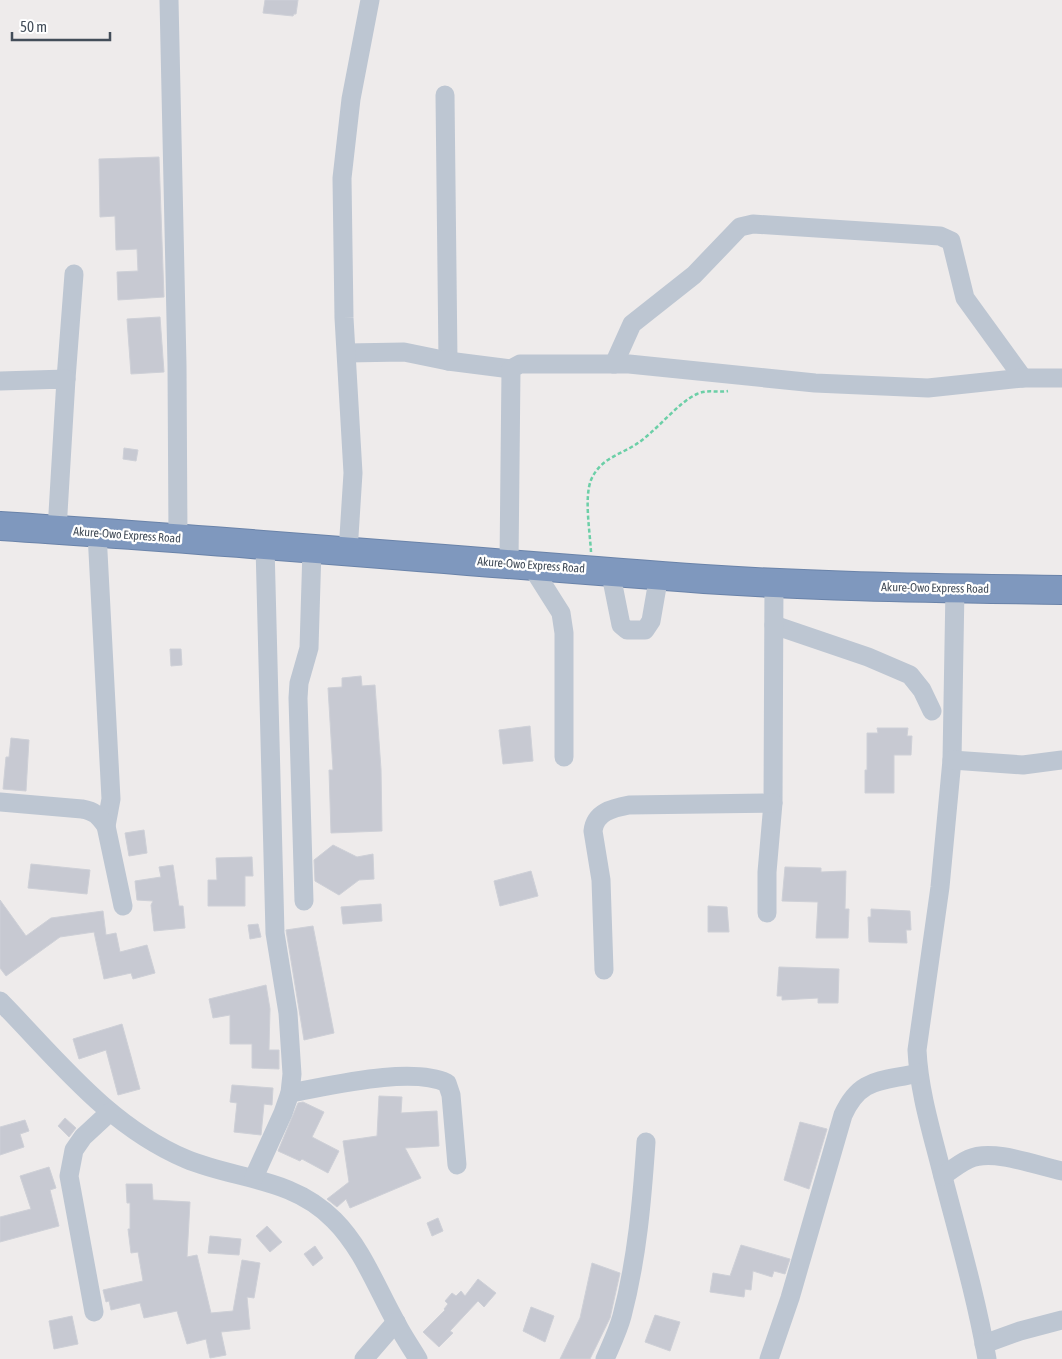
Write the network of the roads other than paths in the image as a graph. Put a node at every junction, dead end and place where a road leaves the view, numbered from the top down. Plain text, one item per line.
1 (169, 0) edge
2 (370, 0) edge
3 (445, 95) dead end
4 (74, 274) dead end
5 (346, 354) junction
6 (448, 362) junction
7 (614, 364) junction
8 (511, 369) junction
9 (1023, 378) junction
10 (1062, 378) edge
11 (66, 380) junction
12 (0, 381) edge
13 (0, 526) edge
14 (57, 530) junction
15 (96, 533) junction
16 (178, 538) junction
17 (264, 546) junction
18 (312, 549) junction
19 (348, 552) junction
20 (519, 564) junction
21 (601, 570) junction
22 (659, 575) junction
23 (774, 582) junction
24 (954, 588) junction
25 (1062, 590) edge
26 (774, 625) junction
27 (932, 711) dead end
28 (564, 757) dead end
29 (952, 760) junction
30 (1062, 760) edge
31 (0, 802) edge
32 (773, 803) junction
33 (106, 826) junction
34 (304, 901) dead end
35 (123, 906) dead end
36 (768, 913) dead end
37 (604, 970) dead end
38 (0, 1001) edge
39 (918, 1073) junction
40 (290, 1093) junction
41 (110, 1112) junction
42 (646, 1142) dead end
43 (457, 1165) dead end
44 (1062, 1171) edge
45 (943, 1176) junction
46 (254, 1177) junction
47 (94, 1312) dead end
48 (1062, 1320) edge
49 (396, 1322) junction
50 (985, 1352) edge
51 (364, 1359) edge
52 (418, 1359) edge
53 (605, 1359) edge
54 (769, 1359) edge

1 - 16 street
2 - 5 street
3 - 6 street
4 - 11 street
5 - 6 street
5 - 19 street
6 - 8 street
7 - 8 street
7 - 9 street
7 - 9 street
8 - 20 street
9 - 10 street
11 - 12 street
11 - 14 street
13 - 14 highway, Akure-Owo Express Road
14 - 15 highway, Akure-Owo Express Road
15 - 16 highway, Akure-Owo Express Road
15 - 33 street
16 - 17 highway, Akure-Owo Express Road
17 - 18 highway, Akure-Owo Express Road
17 - 40 street
18 - 19 highway, Akure-Owo Express Road
18 - 34 street
19 - 20 highway, Akure-Owo Express Road
20 - 21 highway, Akure-Owo Express Road
20 - 28 street
21 - 22 highway, Akure-Owo Express Road
21 - 22 street
22 - 23 highway, Akure-Owo Express Road
23 - 24 highway, Akure-Owo Express Road
23 - 26 street
24 - 25 highway, Akure-Owo Express Road
24 - 29 street
26 - 27 street
26 - 32 street
29 - 30 street
29 - 39 street
31 - 33 street
32 - 36 street
32 - 37 street
33 - 35 street
38 - 41 street
39 - 45 street
39 - 54 street
40 - 43 street
40 - 46 street
41 - 46 street
41 - 47 street
42 - 53 street
44 - 45 street
45 - 50 street
46 - 49 street
48 - 50 street
49 - 51 street
49 - 52 street

